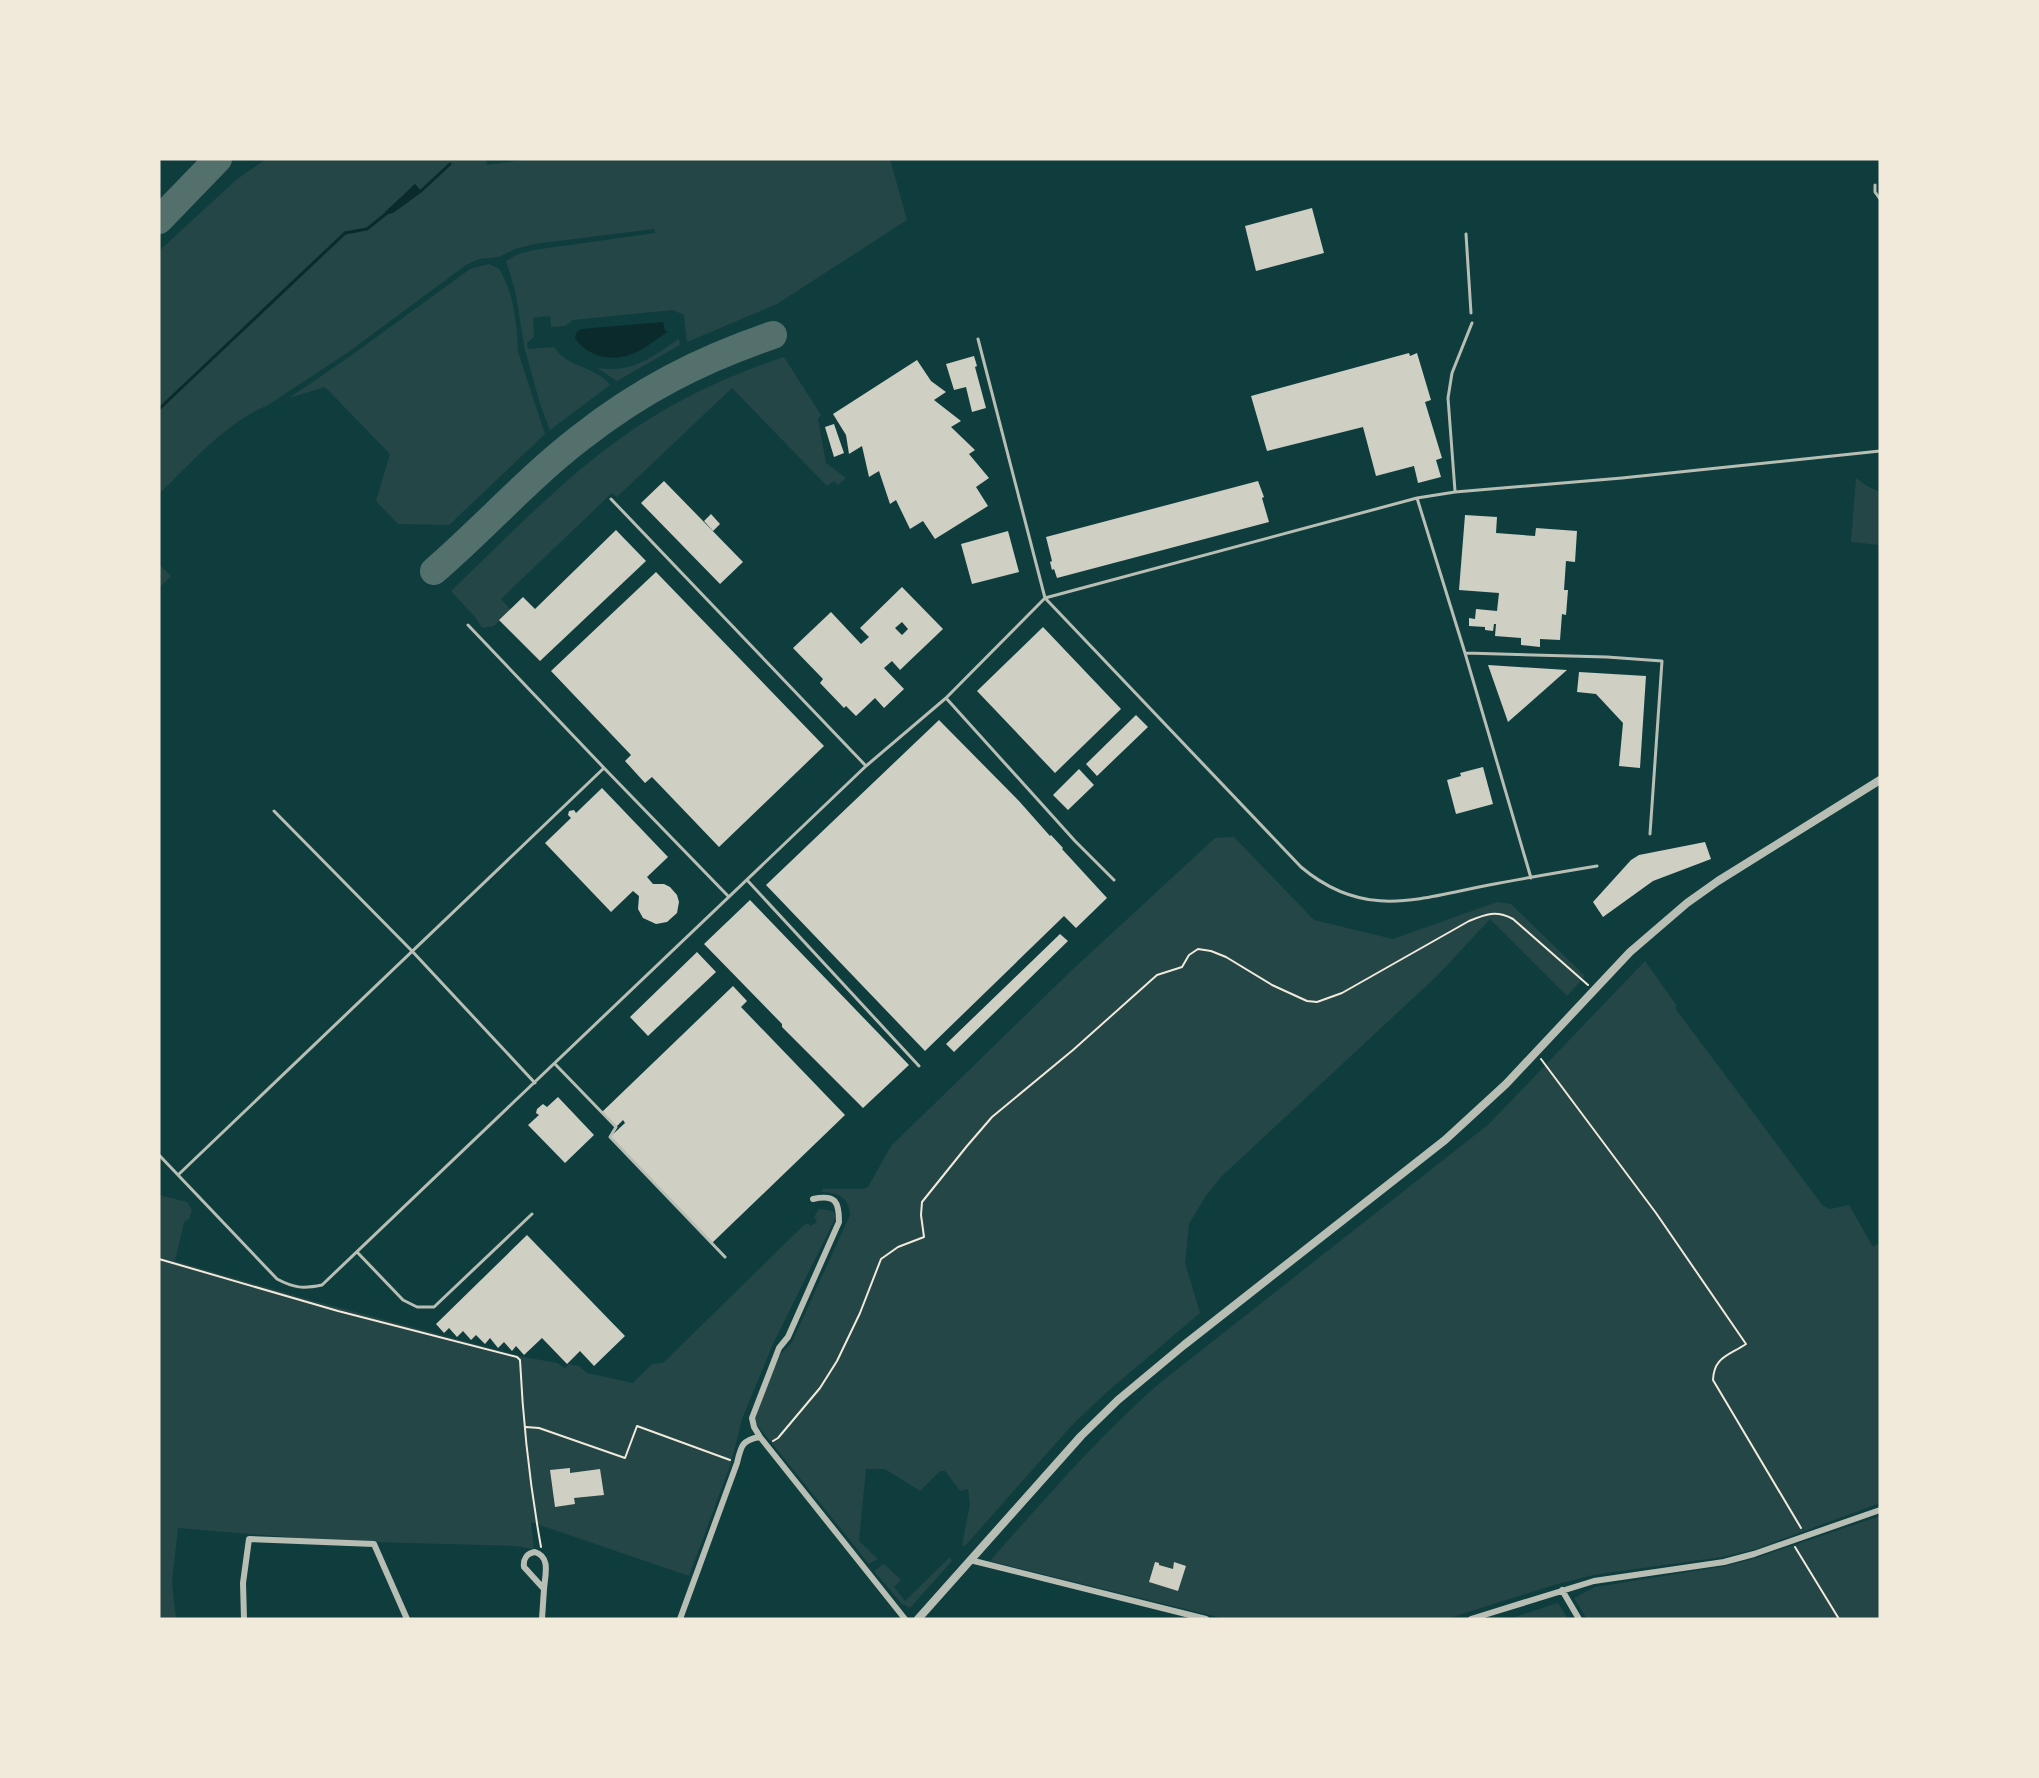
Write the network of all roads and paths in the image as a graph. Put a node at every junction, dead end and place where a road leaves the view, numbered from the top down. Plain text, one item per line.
1 (1875, 185) dead end
2 (1880, 199) edge
3 (1466, 234) dead end
4 (1471, 313) dead end
5 (1472, 323) dead end
6 (978, 339) dead end
7 (1880, 451) edge
8 (1455, 492) junction
9 (1417, 498) junction
10 (610, 499) dead end
11 (1046, 598) junction
12 (468, 625) dead end
13 (1465, 653) junction
14 (946, 698) junction
15 (866, 766) junction
16 (604, 768) junction
17 (1880, 780) edge
18 (274, 811) dead end
19 (1650, 834) dead end
20 (1597, 866) dead end
21 (1531, 878) junction
22 (747, 880) junction
23 (1114, 880) dead end
24 (729, 897) junction
25 (412, 951) junction
26 (1594, 991) junction
27 (1535, 1052) junction
28 (555, 1064) junction
29 (919, 1066) dead end
30 (535, 1083) junction
31 (159, 1155) edge
32 (178, 1176) junction
33 (813, 1199) dead end
34 (532, 1214) dead end
35 (357, 1252) junction
36 (725, 1257) dead end
37 (159, 1259) edge
38 (526, 1427) junction
39 (760, 1437) junction
40 (775, 1440) dead end
41 (737, 1463) junction
42 (1880, 1510) edge
43 (1806, 1536) junction
44 (1791, 1541) junction
45 (543, 1556) junction
46 (970, 1560) junction
47 (544, 1589) junction
48 (1562, 1590) junction
49 (244, 1619) edge
50 (407, 1619) edge
51 (542, 1619) edge
52 (680, 1619) edge
53 (905, 1619) edge
54 (919, 1619) edge
55 (1206, 1619) edge
56 (1472, 1619) edge
57 (1580, 1619) edge
58 (1839, 1619) edge

1 - 2 lane
3 - 4 lane
5 - 8 lane
6 - 11 lane
7 - 8 lane
8 - 9 lane
9 - 11 lane
9 - 13 lane
10 - 15 lane
11 - 14 lane
11 - 21 lane
12 - 16 lane
13 - 19 lane
13 - 21 lane
14 - 15 lane
14 - 23 lane
15 - 22 lane
16 - 24 lane
16 - 25 lane
17 - 26 street
18 - 25 lane
20 - 21 lane
22 - 24 lane
22 - 29 lane
24 - 28 lane
25 - 30 lane
25 - 32 lane
26 - 27 street
26 - 40 path
27 - 43 path
27 - 46 street
28 - 30 lane
28 - 36 lane
30 - 35 lane
31 - 32 lane
32 - 35 lane
33 - 39 street
34 - 35 lane
37 - 38 path
38 - 41 path
38 - 45 path
39 - 41 street
39 - 53 street
41 - 52 street
42 - 43 street
43 - 44 street
44 - 48 street
44 - 58 path
45 - 47 street
45 - 47 street
46 - 54 street
46 - 55 street
47 - 51 street
48 - 56 street
48 - 57 street
49 - 50 street

